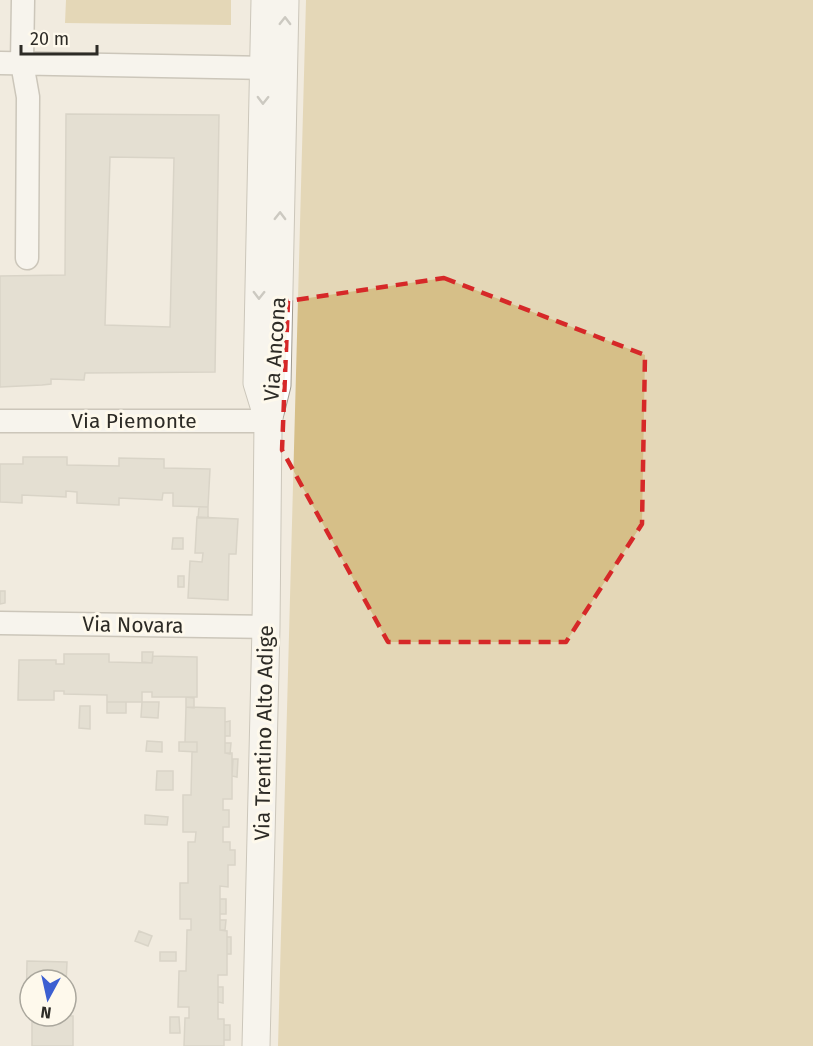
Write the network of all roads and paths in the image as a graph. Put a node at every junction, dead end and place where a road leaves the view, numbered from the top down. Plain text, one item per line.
1 (23, 0) edge
2 (265, 0) edge
3 (285, 0) edge
4 (11, 63) edge
5 (264, 68) junction
6 (27, 258) dead end
7 (268, 420) junction
8 (0, 421) edge
9 (0, 623) edge
10 (266, 627) junction
11 (256, 1046) edge

1 - 4 street
2 - 5 street, Via Ancona
7 -> 3 street, Via Ancona
4 - 5 street
4 - 6 street
5 -> 7 street, Via Ancona
7 - 8 street, Via Piemonte
7 - 10 street, Via Trentino Alto Adige
9 - 10 street, Via Novara
10 - 11 street, Via Trentino Alto Adige

